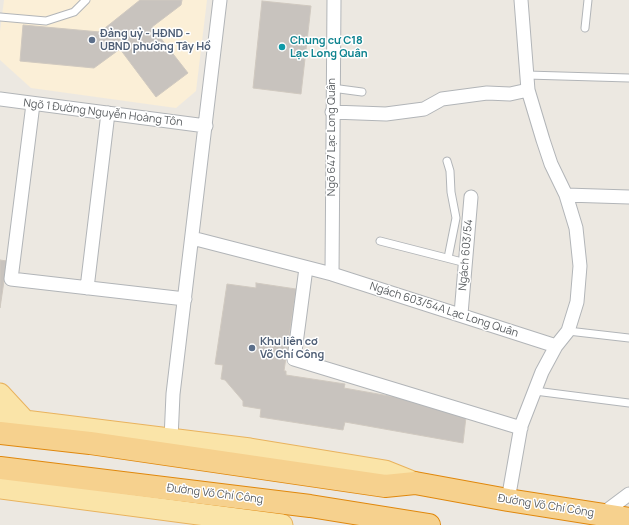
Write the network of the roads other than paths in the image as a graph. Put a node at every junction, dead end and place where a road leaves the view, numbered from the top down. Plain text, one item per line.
1 (86, 0) edge
2 (220, 0) edge
3 (334, 0) edge
4 (522, 0) edge
5 (588, 0) edge
6 (0, 17) edge
7 (585, 28) dead end
8 (527, 74) junction
9 (629, 78) edge
10 (332, 88) junction
11 (528, 90) junction
12 (362, 92) dead end
13 (0, 99) edge
14 (33, 104) junction
15 (332, 112) junction
16 (108, 113) junction
17 (206, 126) junction
18 (447, 161) dead end
19 (566, 195) junction
20 (471, 197) dead end
21 (629, 197) edge
22 (192, 238) junction
23 (380, 242) dead end
24 (448, 258) junction
25 (466, 263) junction
26 (306, 268) junction
27 (332, 274) junction
28 (87, 288) junction
29 (185, 299) junction
30 (461, 314) junction
31 (568, 331) junction
32 (629, 338) edge
33 (556, 346) junction
34 (535, 390) junction
35 (0, 394) edge
36 (629, 403) edge
37 (0, 418) edge
38 (24, 420) junction
39 (521, 428) junction
40 (0, 433) edge
41 (171, 439) junction
42 (0, 468) edge
43 (415, 483) junction
44 (4, 491) edge
45 (629, 494) edge
46 (508, 500) junction
47 (601, 515) junction
48 (629, 519) edge
49 (226, 521) edge
50 (274, 524) edge
51 (429, 525) edge

1 - 6 lane
2 - 17 street
3 - 10 street, Ngõ 647 Lạc Long Quân
4 - 8 street
5 - 7 lane
8 - 9 lane
8 - 11 street
10 - 12 lane
10 - 15 street, Ngõ 647 Lạc Long Quân
11 - 15 street
11 - 19 street
13 - 14 street, Ngõ 1 Đường Nguyễn Hoàng Tôn
14 - 16 street, Ngõ 1 Đường Nguyễn Hoàng Tôn
14 - 28 street
15 - 27 street, Ngõ 647 Lạc Long Quân
16 - 17 street, Ngõ 1 Đường Nguyễn Hoàng Tôn
16 - 28 street
17 - 22 street
18 - 24 lane
19 - 21 street
19 - 31 street
20 - 25 street, Ngách 603/54
22 - 26 street, Ngách 603/54A Lạc Long Quân
22 - 29 street
23 - 24 lane
24 - 25 lane
25 - 30 street, Ngách 603/54
26 - 27 street, Ngách 603/54A Lạc Long Quân
26 - 39 street
27 - 30 street, Ngách 603/54A Lạc Long Quân
28 - 29 street
29 - 41 street
30 - 33 street, Ngách 603/54A Lạc Long Quân
31 - 32 lane
31 - 33 street
33 - 34 street
34 - 36 lane
34 - 39 street
35 - 38 main road
37 - 38 main road, Đường Võ Chí Công
38 - 41 main road, Đường Võ Chí Công
39 - 46 street
40 - 43 highway, Đường Võ Chí Công
41 - 43 main road, Đường Võ Chí Công
42 - 51 highway, Đường Võ Chí Công
43 - 46 highway, Đường Võ Chí Công
44 - 49 main road, Đường Võ Chí Công
45 - 47 street
46 - 47 highway, Đường Võ Chí Công
47 - 48 highway, Đường Võ Chí Công
49 - 50 main road, Đường Võ Chí Công

